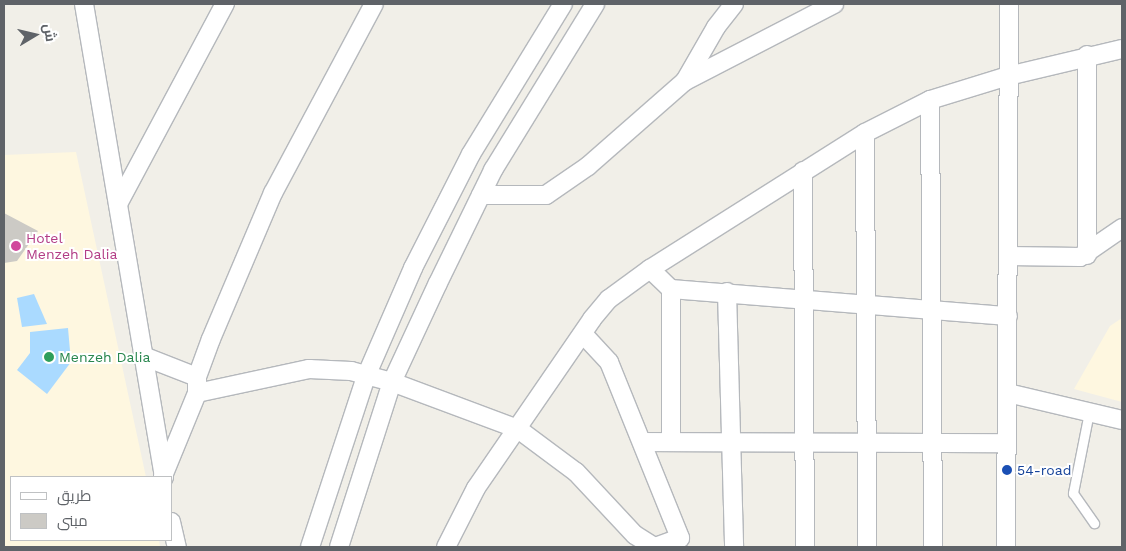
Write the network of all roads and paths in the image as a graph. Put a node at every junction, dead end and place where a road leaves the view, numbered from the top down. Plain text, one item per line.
1 (84, 4) edge
2 (225, 4) edge
3 (374, 4) edge
4 (563, 4) edge
5 (595, 4) edge
6 (734, 4) edge
7 (834, 4) edge
8 (1008, 4) edge
9 (1122, 49) edge
10 (1087, 55) junction
11 (1008, 76) junction
12 (686, 80) junction
13 (930, 100) junction
14 (865, 133) junction
15 (803, 171) junction
16 (481, 195) junction
17 (118, 204) junction
18 (1122, 228) edge
19 (1087, 255) junction
20 (1008, 256) junction
21 (650, 269) junction
22 (671, 288) junction
23 (727, 292) junction
24 (804, 298) junction
25 (866, 304) junction
26 (932, 308) junction
27 (1008, 316) junction
28 (583, 334) junction
29 (143, 356) junction
30 (367, 374) junction
31 (392, 382) junction
32 (197, 385) junction
33 (1008, 393) junction
34 (1089, 412) junction
35 (1122, 420) edge
36 (518, 429) junction
37 (728, 439) junction
38 (671, 440) junction
39 (643, 442) junction
40 (805, 442) junction
41 (1007, 443) junction
42 (867, 444) junction
43 (933, 444) junction
44 (164, 476) edge
45 (164, 476) edge
46 (1094, 523) dead end
47 (172, 526) edge
48 (683, 543) edge
49 (177, 547) edge
50 (310, 547) edge
51 (339, 547) edge
52 (446, 547) edge
53 (654, 547) edge
54 (734, 547) edge
55 (805, 547) edge
56 (867, 547) edge
57 (933, 547) edge
58 (1006, 547) edge

1 - 17 street
2 - 17 street
3 - 32 street
4 - 30 street
5 - 16 street
6 - 12 street
7 - 12 street
8 - 11 street
9 - 10 street
10 - 11 street
10 - 19 street
11 - 13 street
11 - 20 street
12 - 16 street
13 - 14 street
13 - 26 street
14 - 15 street
14 - 25 street
15 - 21 street
15 - 24 street
16 - 31 street
17 - 29 street
18 - 19 street
19 - 20 street
20 - 27 street
21 - 22 street
21 - 28 street
22 - 23 street
22 - 38 street
23 - 24 street
23 - 37 street
24 - 25 street
24 - 40 street
25 - 26 street
25 - 42 street
26 - 27 street
26 - 43 street
27 - 33 street
28 - 36 street
28 - 39 street
29 - 32 street
29 - 45 street
30 - 31 street
30 - 32 street
30 - 50 street
31 - 36 street
31 - 51 street
32 - 44 street
33 - 34 street
33 - 41 street
34 - 35 street
34 - 46 lane
36 - 52 street
36 - 53 street
37 - 38 street
37 - 40 street
37 - 54 street
38 - 39 street
39 - 48 street
40 - 42 street
40 - 55 street
41 - 43 street
41 - 58 street
42 - 43 street
42 - 56 street
43 - 57 street
47 - 49 street
48 - 53 street

